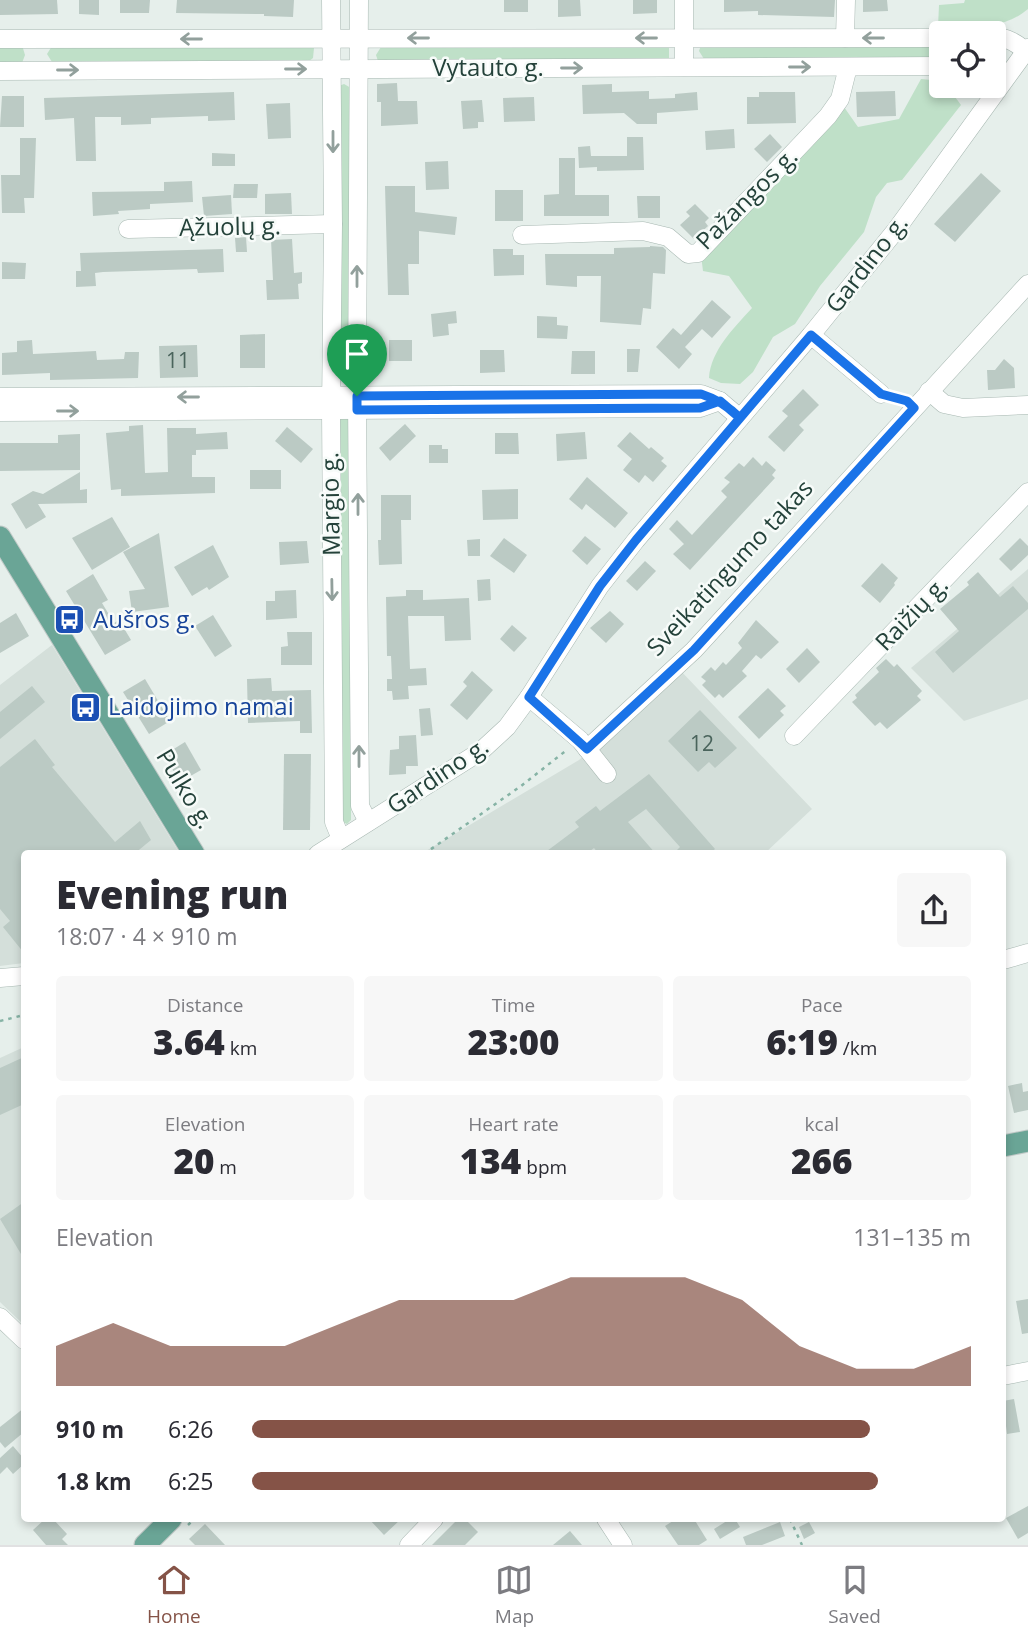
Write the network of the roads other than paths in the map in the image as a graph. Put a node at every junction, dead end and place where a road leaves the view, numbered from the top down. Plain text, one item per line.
1 (331, 0) edge
2 (359, 0) edge
3 (684, 0) edge
4 (846, 0) edge
5 (332, 38) junction
6 (358, 38) junction
7 (684, 38) junction
8 (845, 38) junction
9 (929, 38) edge
10 (0, 39) edge
11 (36, 39) junction
12 (1006, 39) edge
13 (1027, 50) edge
14 (929, 66) edge
15 (684, 67) junction
16 (849, 67) junction
17 (332, 69) junction
18 (358, 69) junction
19 (35, 70) junction
20 (0, 71) edge
21 (1006, 74) edge
22 (988, 98) edge
23 (333, 225) junction
24 (128, 229) dead end
25 (522, 235) dead end
26 (1028, 284) edge
27 (811, 335) junction
28 (929, 391) junction
29 (881, 394) dead end
30 (0, 397) edge
31 (331, 403) junction
32 (357, 403) junction
33 (1028, 405) edge
34 (0, 412) edge
35 (740, 418) junction
36 (1028, 492) edge
37 (0, 537) edge
38 (529, 697) junction
39 (794, 736) dead end
40 (583, 745) junction
41 (607, 774) dead end
42 (368, 822) junction
43 (341, 839) junction
44 (192, 850) edge
45 (324, 850) edge
46 (1028, 954) edge
47 (1006, 959) edge
48 (21, 976) edge
49 (0, 978) edge
50 (1028, 1141) edge
51 (1006, 1145) edge
52 (0, 1317) edge
53 (21, 1337) edge
54 (1028, 1371) edge
55 (1006, 1375) edge
56 (169, 1522) edge
57 (431, 1522) edge
58 (608, 1522) edge
59 (145, 1545) edge
60 (409, 1545) edge
61 (623, 1545) edge

1 - 5 street, Margio g.
2 - 6 street, Margio g.
3 - 7 street
4 - 8 street
5 - 6 street, Vytauto g.
5 -> 11 street, Vytauto g.
5 - 17 street, Margio g.
7 -> 6 street, Vytauto g.
6 - 18 street, Margio g.
7 - 8 street, Vytauto g.
7 - 15 street
9 -> 8 street, Vytauto g.
10 - 11 street, Vytauto g.
11 - 19 street
12 - 13 street
13 - 21 street, Gardino g.
14 - 16 street, Vytauto g.
15 -> 16 street, Vytauto g.
18 -> 15 street, Vytauto g.
16 - 25 street, Pažangos g.
17 - 18 street, Vytauto g.
19 -> 17 street, Vytauto g.
17 -> 23 street, Margio g.
32 -> 18 street, Margio g.
19 - 20 street, Vytauto g.
22 - 27 street, Gardino g.
23 - 24 street, Ąžuolų g.
23 - 31 street, Margio g.
26 - 28 street
27 - 29 street
27 - 35 street, Gardino g.
28 - 33 street
28 - 40 street
31 -> 30 street
31 - 32 street
34 -> 31 street
31 -> 43 street, Margio g.
32 - 35 street
42 -> 32 street, Margio g.
35 - 38 street, Gardino g.
36 - 39 street, Raižių g.
37 - 44 main road, Pulko g.
38 - 40 street
38 - 42 street, Gardino g.
40 - 41 street
42 - 43 street, Gardino g.
43 - 45 street, Gardino g.
46 - 47 street
48 - 49 street
50 - 51 main road
52 - 53 street
54 - 55 street
56 - 59 main road
57 - 60 street
58 - 61 street

